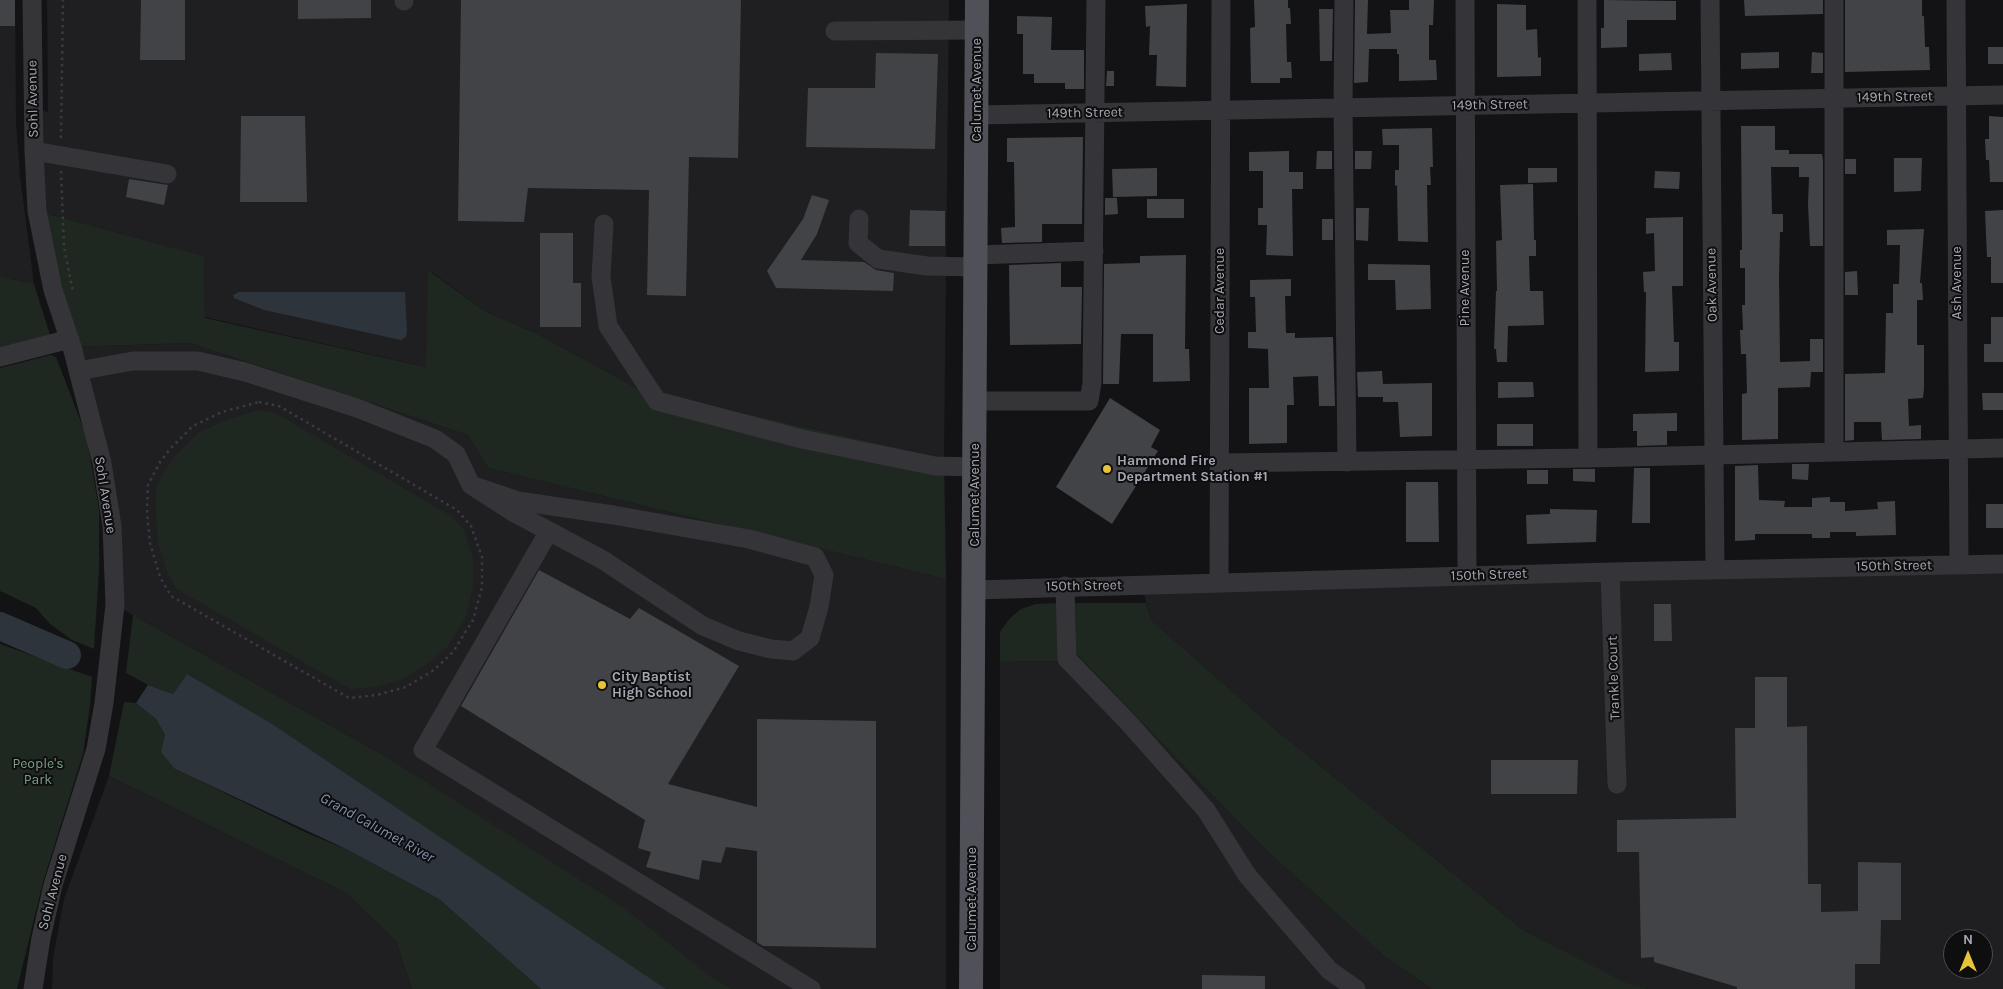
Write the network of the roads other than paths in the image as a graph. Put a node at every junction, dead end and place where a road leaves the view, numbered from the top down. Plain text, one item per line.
1 (32, 0) edge
2 (977, 0) edge
3 (1096, 0) edge
4 (1221, 0) edge
5 (1344, 0) edge
6 (1465, 0) edge
7 (1587, 0) edge
8 (1710, 0) edge
9 (1834, 0) edge
10 (1956, 0) edge
11 (977, 30) junction
12 (835, 32) dead end
13 (2003, 94) edge
14 (1956, 96) junction
15 (1833, 98) junction
16 (1710, 100) junction
17 (1586, 103) junction
18 (1464, 106) junction
19 (1343, 108) junction
20 (1220, 111) junction
21 (1095, 113) junction
22 (977, 115) junction
23 (34, 151) junction
24 (167, 174) dead end
25 (859, 219) dead end
26 (604, 224) dead end
27 (1094, 251) junction
28 (976, 261) junction
29 (70, 339) junction
30 (0, 357) edge
31 (78, 372) junction
32 (976, 401) junction
33 (2003, 448) edge
34 (1958, 449) junction
35 (1834, 452) junction
36 (1713, 455) junction
37 (1588, 458) junction
38 (1466, 460) junction
39 (1347, 462) junction
40 (1220, 463) junction
41 (975, 467) junction
42 (470, 485) junction
43 (549, 532) junction
44 (2003, 564) edge
45 (1959, 565) junction
46 (1715, 570) junction
47 (1610, 572) junction
48 (1467, 576) junction
49 (1219, 582) junction
50 (1065, 586) junction
51 (975, 590) junction
52 (1617, 784) dead end
53 (33, 989) edge
54 (811, 989) edge
55 (971, 989) edge
56 (1356, 989) edge

1 - 23 street, Sohl Avenue
2 - 11 main road, Calumet Avenue
3 - 21 street
4 - 20 street, Cedar Avenue
5 - 19 street
6 - 18 street, Pine Avenue
7 - 17 street
8 - 16 street, Oak Avenue
9 - 15 street
10 - 14 street, Ash Avenue
11 - 12 street
11 - 22 main road, Calumet Avenue
13 - 14 street, 149th Street
14 - 15 street, 149th Street
14 - 34 street, Ash Avenue
15 - 16 street, 149th Street
15 - 35 street
16 - 17 street, 149th Street
16 - 36 street, Oak Avenue
17 - 18 street, 149th Street
17 - 37 street
18 - 19 street, 149th Street
18 - 38 street, Pine Avenue
19 - 20 street, 149th Street
19 - 39 street
20 - 21 street, 149th Street
20 - 40 street, Cedar Avenue
21 - 22 street, 149th Street
21 - 27 street
22 - 28 main road, Calumet Avenue
23 - 24 street
23 - 29 street, Sohl Avenue
25 - 28 street
26 - 41 street
27 - 28 street
27 - 32 street
28 - 32 main road, Calumet Avenue
29 - 30 street
29 - 31 street, Sohl Avenue
31 - 42 street
31 - 53 street, Sohl Avenue
32 - 41 main road, Calumet Avenue
33 - 34 street
34 - 35 street
34 - 45 street, Ash Avenue
35 - 36 street
36 - 37 street
36 - 46 street, Oak Avenue
37 - 38 street
38 - 39 street
38 - 48 street, Pine Avenue
39 - 40 street
40 - 49 street, Cedar Avenue
41 - 51 main road, Calumet Avenue
42 - 43 street
42 - 43 street
43 - 54 street
44 - 45 street, 150th Street
45 - 46 street, 150th Street
46 - 47 street, 150th Street
47 - 48 street, 150th Street
47 - 52 street, Trankle Court
48 - 49 street, 150th Street
49 - 50 street, 150th Street
50 - 51 street, 150th Street
50 - 56 street
51 - 55 main road, Calumet Avenue

